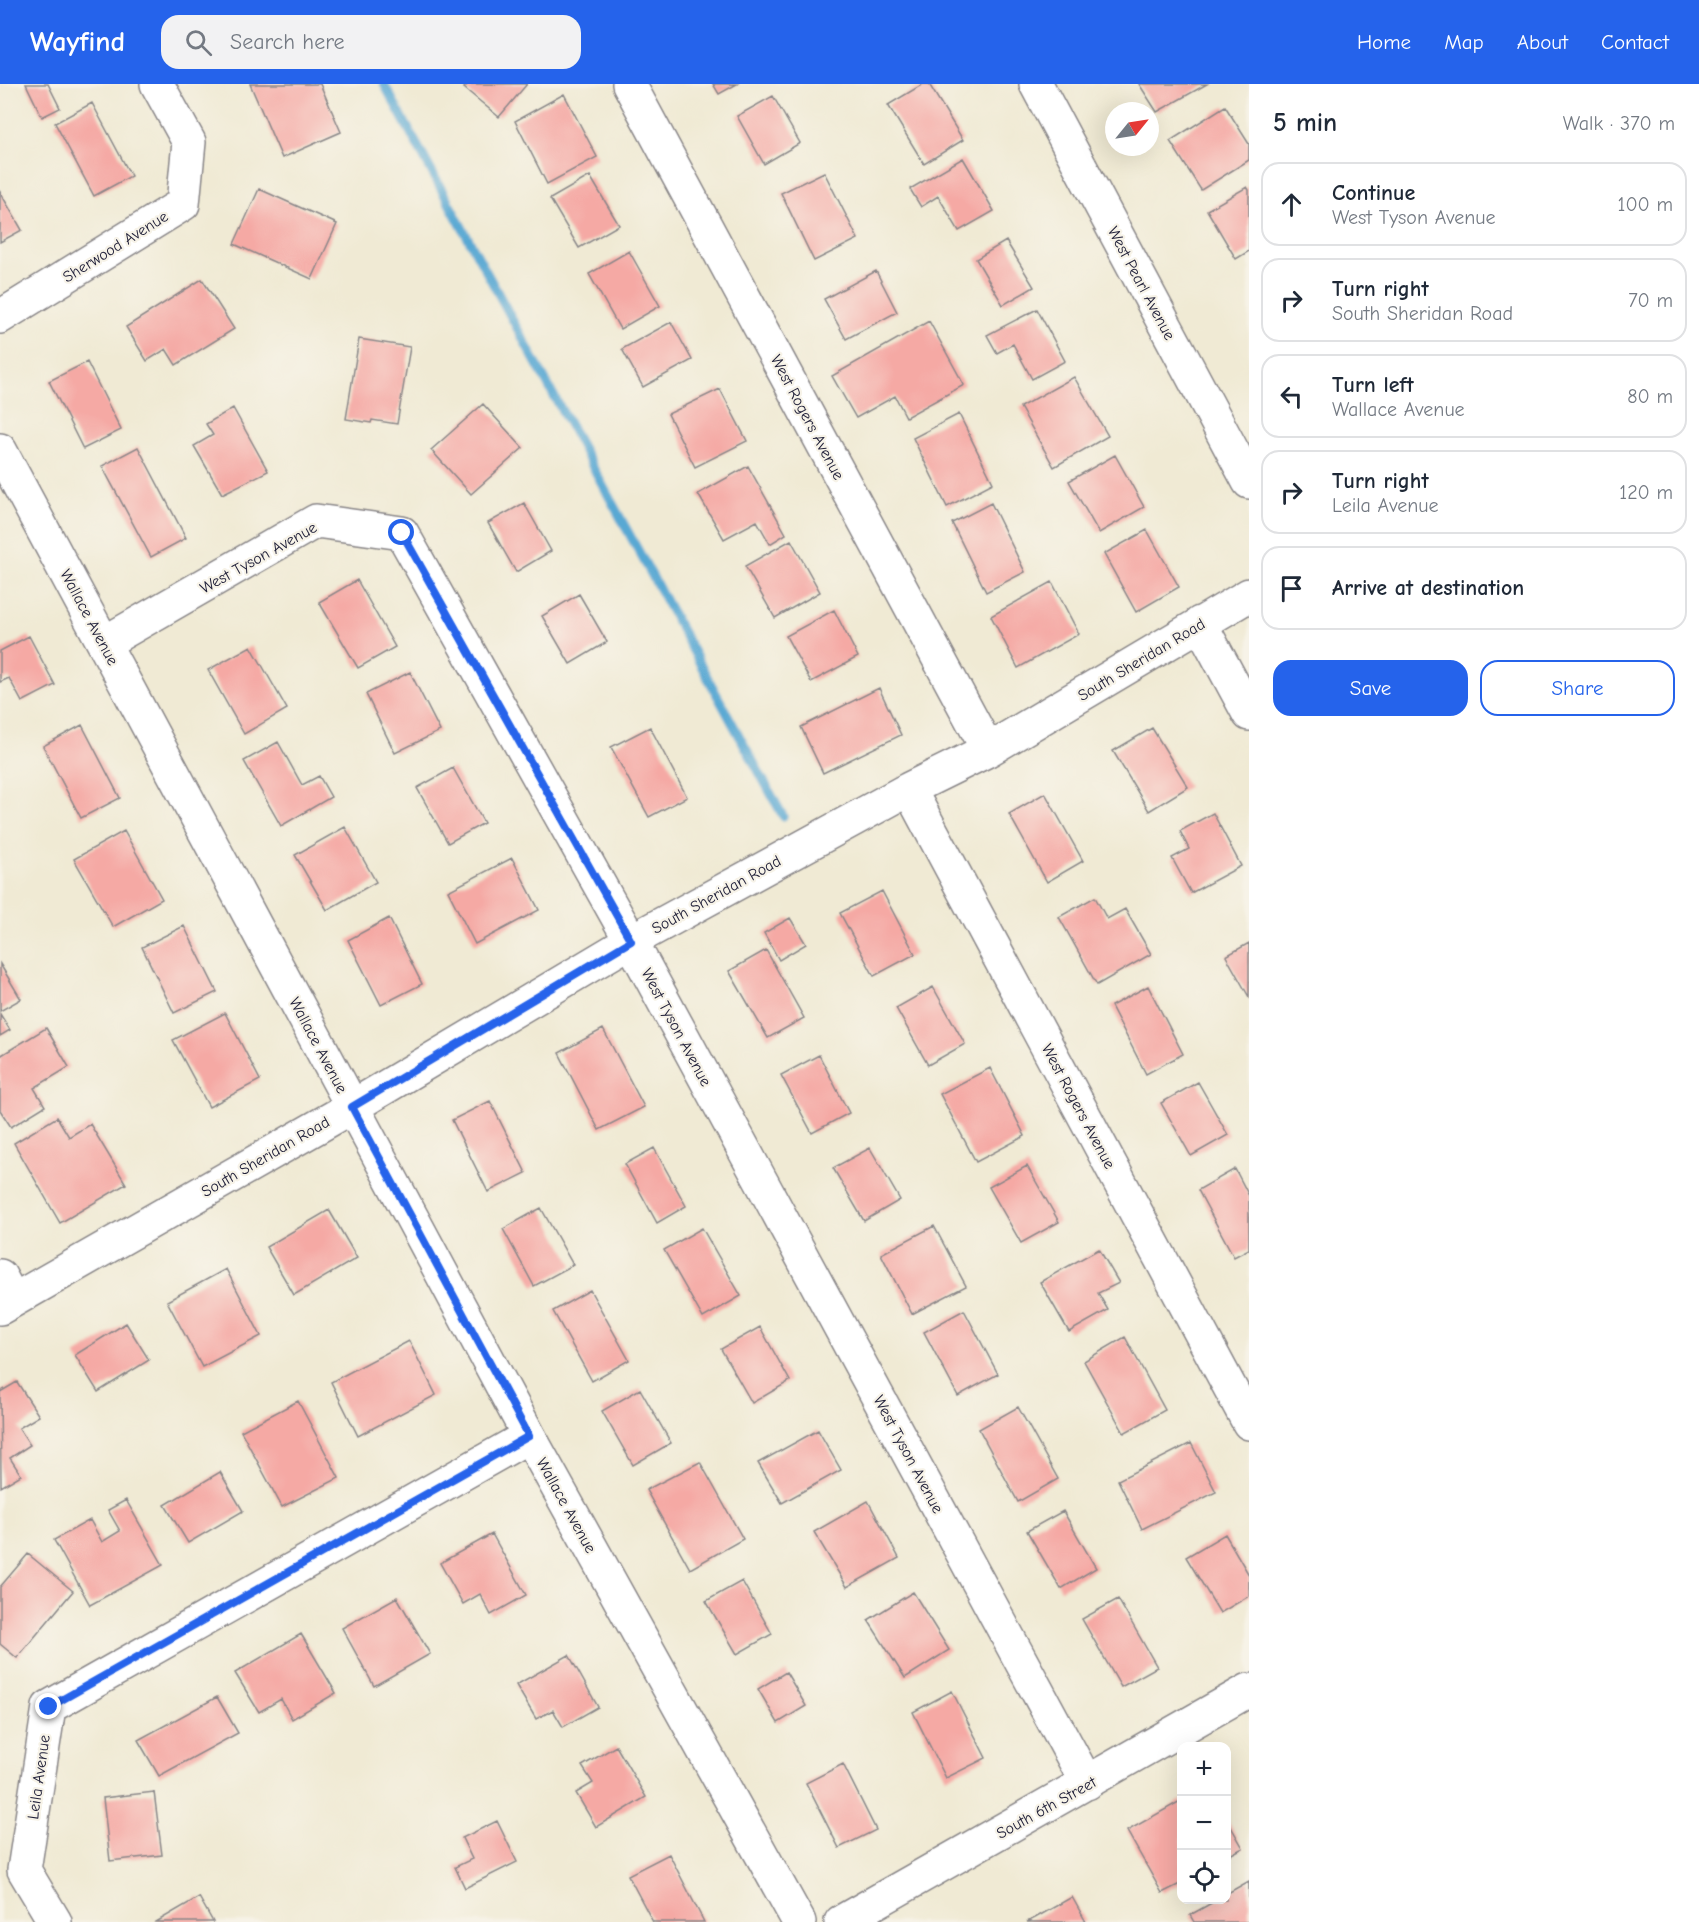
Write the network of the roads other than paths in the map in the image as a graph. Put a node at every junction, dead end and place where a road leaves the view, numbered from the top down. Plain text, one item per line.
1 (157, 84) edge
2 (629, 84) edge
3 (1036, 84) edge
4 (0, 317) edge
5 (0, 450) edge
6 (1249, 482) edge
7 (1249, 596) edge
8 (1200, 623) junction
9 (104, 643) junction
10 (1249, 714) edge
11 (988, 750) junction
12 (909, 789) junction
13 (631, 941) junction
14 (352, 1107) junction
15 (4, 1294) edge
16 (1249, 1423) edge
17 (529, 1436) junction
18 (1249, 1690) edge
19 (1088, 1783) junction
20 (55, 1922) edge
21 (799, 1922) edge
22 (841, 1922) edge

1 - 4 street, Sherwood Avenue
2 - 11 street, West Rogers Avenue
3 - 6 street, West Pearl Avenue
5 - 9 street, Wallace Avenue
7 - 8 street, South Sheridan Road
8 - 10 street
8 - 11 street, South Sheridan Road
9 - 13 street, West Tyson Avenue
9 - 14 street, Wallace Avenue
11 - 12 street, South Sheridan Road
12 - 13 street, South Sheridan Road
12 - 16 street, West Rogers Avenue
13 - 14 street, South Sheridan Road
13 - 19 street, West Tyson Avenue
14 - 15 street, South Sheridan Road
14 - 17 street, Wallace Avenue
17 - 20 street, Leila Avenue
17 - 21 street, Wallace Avenue
18 - 19 street, South 6th Street
19 - 22 street, South 6th Street

